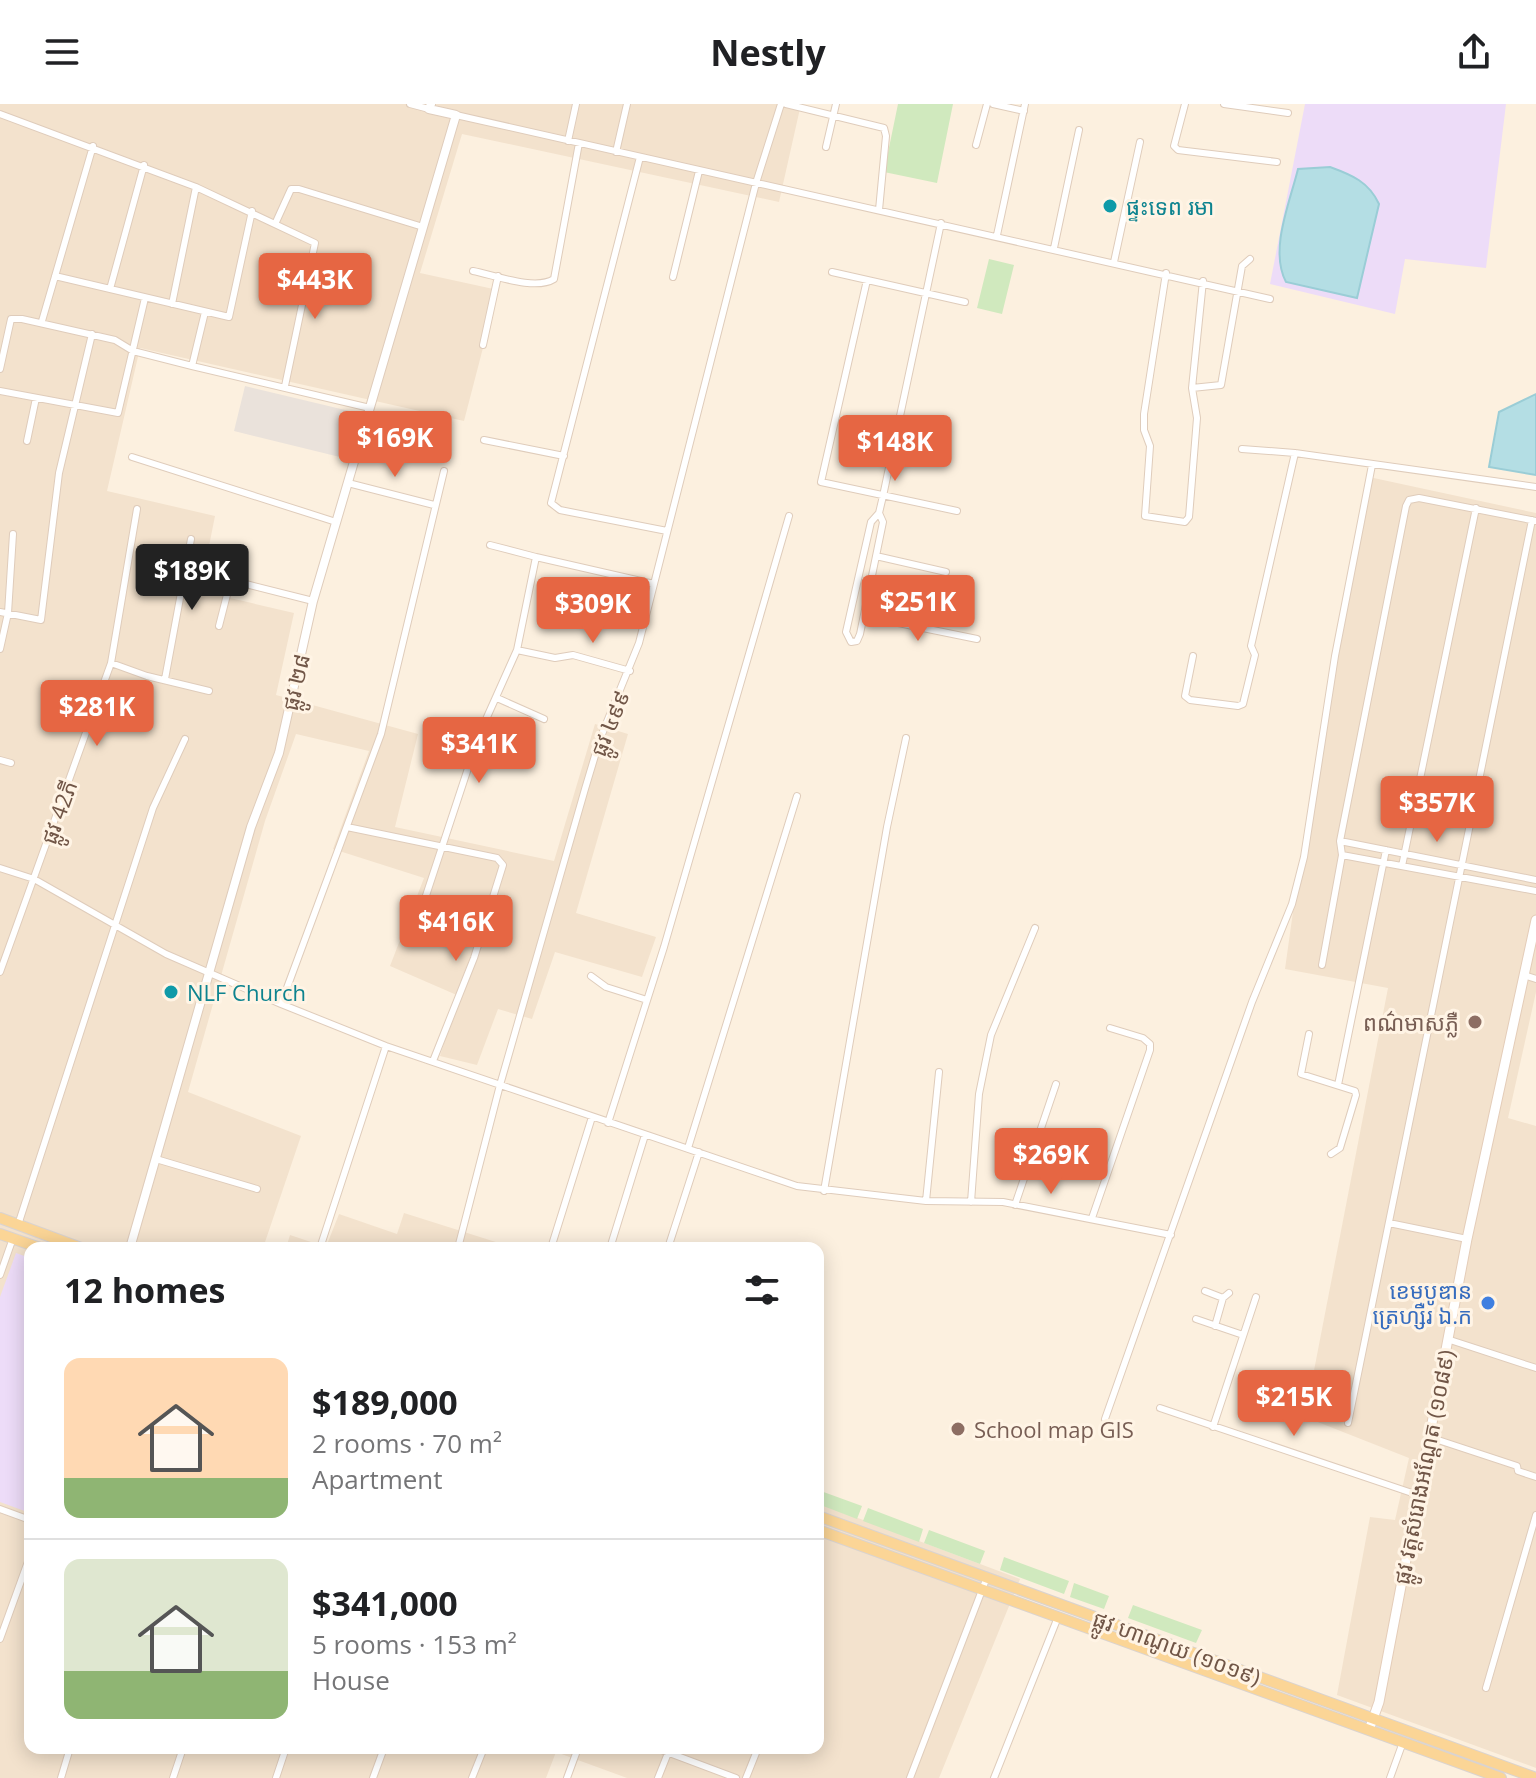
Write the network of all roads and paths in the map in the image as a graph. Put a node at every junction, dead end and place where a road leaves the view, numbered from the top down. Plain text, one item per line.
1 (410, 104) edge
2 (576, 104) edge
3 (627, 104) edge
4 (784, 104) edge
5 (836, 104) edge
6 (990, 104) edge
7 (1185, 104) edge
8 (1224, 104) edge
9 (430, 106) edge
10 (1024, 108) edge
11 (1288, 113) dead end
12 (0, 114) edge
13 (456, 115) junction
14 (833, 115) junction
15 (1079, 130) dead end
16 (568, 141) junction
17 (1140, 142) dead end
18 (579, 143) junction
19 (976, 145) dead end
20 (93, 146) junction
21 (826, 147) dead end
22 (616, 152) junction
23 (640, 157) junction
24 (1277, 162) dead end
25 (144, 165) junction
26 (699, 171) junction
27 (756, 183) junction
28 (196, 187) junction
29 (879, 210) junction
30 (252, 211) junction
31 (276, 222) junction
32 (941, 223) junction
33 (423, 227) junction
34 (997, 235) junction
35 (1054, 248) junction
36 (1250, 259) dead end
37 (1114, 262) junction
38 (473, 271) dead end
39 (832, 272) dead end
40 (1166, 273) junction
41 (55, 276) junction
42 (498, 276) junction
43 (673, 277) dead end
44 (867, 280) junction
45 (1203, 281) junction
46 (110, 289) junction
47 (1239, 291) junction
48 (926, 293) junction
49 (145, 298) junction
50 (1270, 299) dead end
51 (965, 302) dead end
52 (172, 304) junction
53 (205, 312) junction
54 (42, 321) junction
55 (92, 334) junction
56 (483, 345) dead end
57 (133, 351) junction
58 (192, 366) junction
59 (0, 369) edge
60 (285, 386) junction
61 (1192, 388) junction
62 (0, 391) edge
63 (36, 398) junction
64 (76, 406) junction
65 (370, 408) junction
66 (484, 440) dead end
67 (27, 441) dead end
68 (1242, 449) dead end
69 (1295, 453) junction
70 (564, 456) junction
71 (132, 457) dead end
72 (1372, 465) junction
73 (444, 471) dead end
74 (348, 483) junction
75 (1536, 487) edge
76 (883, 496) junction
77 (434, 505) junction
78 (1476, 508) junction
79 (137, 509) dead end
80 (957, 511) dead end
81 (879, 513) junction
82 (789, 516) dead end
83 (1534, 520) edge
84 (336, 522) junction
85 (667, 531) junction
86 (13, 534) dead end
87 (191, 539) dead end
88 (490, 545) dead end
89 (876, 556) junction
90 (536, 557) junction
91 (0, 566) edge
92 (12, 567) junction
93 (946, 572) dead end
94 (654, 584) junction
95 (313, 601) junction
96 (4, 613) edge
97 (864, 616) junction
98 (219, 626) dead end
99 (977, 639) dead end
100 (0, 649) edge
101 (517, 650) junction
102 (1193, 656) dead end
103 (111, 663) junction
104 (630, 671) junction
105 (165, 679) junction
106 (209, 691) dead end
107 (497, 698) junction
108 (544, 719) dead end
109 (906, 738) dead end
110 (185, 739) dead end
111 (0, 760) edge
112 (11, 763) dead end
113 (797, 796) dead end
114 (347, 827) junction
115 (1340, 841) junction
116 (443, 847) junction
117 (1386, 850) junction
118 (1405, 853) junction
119 (1342, 855) junction
120 (1384, 863) junction
121 (1462, 865) junction
122 (1402, 866) junction
123 (0, 868) edge
124 (1460, 877) junction
125 (34, 879) junction
126 (1536, 880) edge
127 (1536, 891) edge
128 (1536, 920) edge
129 (116, 928) junction
130 (1035, 928) dead end
131 (411, 941) dead end
132 (1322, 965) dead end
133 (0, 972) edge
134 (208, 973) junction
135 (1524, 975) junction
136 (591, 976) dead end
137 (1536, 979) edge
138 (647, 1000) junction
139 (281, 1004) junction
140 (1110, 1028) dead end
141 (1309, 1034) dead end
142 (386, 1046) junction
143 (433, 1061) junction
144 (939, 1072) dead end
145 (1056, 1084) dead end
146 (500, 1085) junction
147 (1338, 1085) junction
148 (592, 1117) junction
149 (608, 1123) junction
150 (645, 1135) junction
151 (688, 1148) junction
152 (699, 1152) junction
153 (1331, 1154) dead end
154 (156, 1159) junction
155 (257, 1189) dead end
156 (824, 1191) junction
157 (926, 1201) junction
158 (971, 1202) junction
159 (1015, 1205) junction
160 (0, 1218) edge
161 (1092, 1218) junction
162 (1389, 1223) junction
163 (18, 1225) junction
164 (0, 1234) edge
165 (1171, 1235) junction
166 (13, 1238) junction
167 (1467, 1239) junction
168 (24, 1242) edge
169 (65, 1242) edge
170 (132, 1242) edge
171 (322, 1242) edge
172 (460, 1242) edge
173 (553, 1242) edge
174 (612, 1242) edge
175 (670, 1242) edge
176 (0, 1275) edge
177 (1205, 1291) dead end
178 (1256, 1297) dead end
179 (1196, 1319) dead end
180 (1215, 1326) junction
181 (1243, 1335) junction
182 (1447, 1339) junction
183 (1536, 1368) edge
184 (1160, 1408) dead end
185 (1105, 1419) dead end
186 (1348, 1423) dead end
187 (1213, 1427) junction
188 (1429, 1437) junction
189 (1536, 1477) edge
190 (1418, 1495) junction
191 (0, 1509) edge
192 (1536, 1515) edge
193 (24, 1518) edge
194 (824, 1518) edge
195 (824, 1532) edge
196 (24, 1573) edge
197 (987, 1577) junction
198 (984, 1591) junction
199 (1058, 1617) junction
200 (0, 1639) edge
201 (1486, 1688) dead end
202 (1373, 1718) junction
203 (1369, 1730) junction
204 (1403, 1742) junction
205 (68, 1754) edge
206 (181, 1754) edge
207 (284, 1754) edge
208 (382, 1754) edge
209 (482, 1754) edge
210 (576, 1754) edge
211 (667, 1754) edge
212 (679, 1754) edge
213 (756, 1754) edge
214 (61, 1778) edge
215 (173, 1778) edge
216 (276, 1778) edge
217 (373, 1778) edge
218 (472, 1778) edge
219 (567, 1778) edge
220 (658, 1778) edge
221 (736, 1778) edge
222 (746, 1778) edge
223 (910, 1778) edge
224 (994, 1778) edge
225 (1390, 1778) edge
226 (1501, 1778) edge
227 (1536, 1778) edge

1 - 9 street
2 - 16 street
3 - 22 street
4 - 14 street
4 - 27 street, ផ្លូវ ៤៩៩
5 - 14 street
6 - 10 street
6 - 19 street
7 - 24 street
8 - 11 street
9 - 13 street
10 - 34 street
12 - 20 street
13 - 16 street
13 - 33 street, ផ្លូវ ២៨
14 - 21 street
14 - 29 street
15 - 35 street
16 - 18 street
17 - 37 street
18 - 22 street
18 - 42 street
20 - 25 street
20 - 41 street
22 - 23 street
23 - 26 street
23 - 70 street
25 - 28 street
25 - 46 street
26 - 27 street
26 - 43 street
27 - 29 street
27 - 85 street, ផ្លូវ ៤៩៩
28 - 30 street
28 - 52 street
29 - 32 street
30 - 31 street
30 - 53 street
31 - 33 street
31 - 60 street
32 - 34 street
32 - 48 street
33 - 65 street, ផ្លូវ ២៨
34 - 35 street
35 - 37 street
36 - 47 street
37 - 40 street
38 - 42 street
39 - 44 street
40 - 45 street
40 - 61 street
41 - 46 street
41 - 54 street
42 - 56 street
44 - 48 street
44 - 76 street
45 - 47 street
45 - 61 street
46 - 49 street
47 - 50 street
47 - 61 street
48 - 51 street
48 - 76 street
49 - 52 street
49 - 57 street
52 - 53 street
53 - 58 street
54 - 55 street
54 - 59 street
55 - 57 street
55 - 64 street
57 - 58 street
57 - 64 street
58 - 60 street
60 - 65 street
62 - 63 street
63 - 64 street
63 - 67 street
64 - 96 street
65 - 74 street, ផ្លូវ ២៨
66 - 70 street
68 - 69 street
69 - 72 street
69 - 102 street
70 - 85 street
71 - 84 street
72 - 75 street
72 - 165 street
73 - 77 street
74 - 77 street
74 - 84 street, ផ្លូវ ២៨
76 - 80 street
76 - 81 street
77 - 114 street
78 - 83 street
78 - 115 street
78 - 118 street
79 - 103 street, ផ្លូវ 42ភី
81 - 89 street
81 - 97 street
82 - 138 street
83 - 121 street
84 - 95 street, ផ្លូវ ២៨
85 - 94 street, ផ្លូវ ៤៩៩
86 - 92 street
87 - 105 street
88 - 90 street
89 - 93 street
89 - 97 street
90 - 94 street
90 - 101 street
91 - 92 street
92 - 96 street
94 - 104 street, ផ្លូវ ៤៩៩
95 - 98 street
95 - 134 street, ផ្លូវ ២៨
96 - 100 street
97 - 99 street
101 - 104 street
101 - 107 street
103 - 105 street
103 - 125 street, ផ្លូវ 42ភី
104 - 146 street, ផ្លូវ ៤៩៩
105 - 106 street
107 - 108 street
107 - 116 street
109 - 156 street
110 - 129 street
111 - 112 street
113 - 151 street
114 - 116 street
114 - 139 street
115 - 117 street
115 - 119 street
116 - 131 street
116 - 143 street
117 - 118 street
117 - 120 street
118 - 121 street
118 - 122 street
119 - 120 street
119 - 132 street
120 - 122 street
120 - 147 street
121 - 124 street
121 - 126 street
122 - 124 street
123 - 125 street
124 - 127 street
124 - 162 street
125 - 129 street
125 - 133 street, ផ្លូវ 42ភី
128 - 135 main road, ផ្លូវ វត្តសំរោងអណ្ដែត (១០៨៩)
129 - 134 street
129 - 163 street
130 - 158 street
134 - 139 street
134 - 154 street, ផ្លូវ ២៨
135 - 137 street
135 - 167 main road, ផ្លូវ វត្តសំរោងអណ្ដែត (១០៨៩)
136 - 138 street
138 - 149 street
139 - 142 street
140 - 161 street
141 - 147 street
142 - 143 street
142 - 171 street
143 - 146 street
144 - 157 street
145 - 159 street
146 - 148 street
146 - 172 street, ផ្លូវ ៤៩៩
147 - 153 street
148 - 149 street
148 - 173 street
149 - 150 street
150 - 151 street
150 - 174 street
151 - 152 street
152 - 156 street
152 - 175 street
154 - 155 street
154 - 170 street, ផ្លូវ ២៨
156 - 157 street
157 - 158 street
158 - 159 street
159 - 161 street
160 - 163 main road
161 - 165 street
162 - 167 street
162 - 186 street
163 - 169 main road
164 - 166 main road
165 - 185 street
166 - 168 main road
166 - 176 street
167 - 182 main road, ផ្លូវ វត្តសំរោងអណ្ដែត (១០៨៩)
177 - 180 street
178 - 181 street
179 - 180 street
180 - 181 street
181 - 187 street
182 - 183 street
182 - 188 main road, ផ្លូវ វត្តសំរោងអណ្ដែត (១០៨៩)
184 - 187 street
187 - 190 street
188 - 189 street
188 - 190 main road, ផ្លូវ វត្តសំរោងអណ្ដែត (១០៨៩)
190 - 202 main road, ផ្លូវ វត្តសំរោងអណ្ដែត (១០៨៩)
191 - 193 street
192 - 201 street
194 - 197 main road, ផ្លូវ ហាណូយ (១០១៩)
195 - 198 main road, ផ្លូវ ហាណូយ (១០១៩)
196 - 200 street
197 - 198 street
197 - 202 main road, ផ្លូវ ហាណូយ (១០១៩)
198 - 199 main road, ផ្លូវ ហាណូយ (១០១៩)
198 - 223 street
199 - 203 main road, ផ្លូវ ហាណូយ (១០១៩)
199 - 224 street
202 - 203 main road, ផ្លូវ វត្តសំរោងអណ្ដែត (១០៨៩)
202 - 227 main road, ផ្លូវ ហាណូយ (១០១៩)
203 - 204 main road, ផ្លូវ ហាណូយ (១០១៩)
204 - 225 street
204 - 226 main road, ផ្លូវ ហាណូយ (១០១៩)
205 - 214 street
206 - 215 street
207 - 216 street
208 - 217 street
209 - 218 street
210 - 219 street
211 - 220 street
212 - 221 street
213 - 222 street

